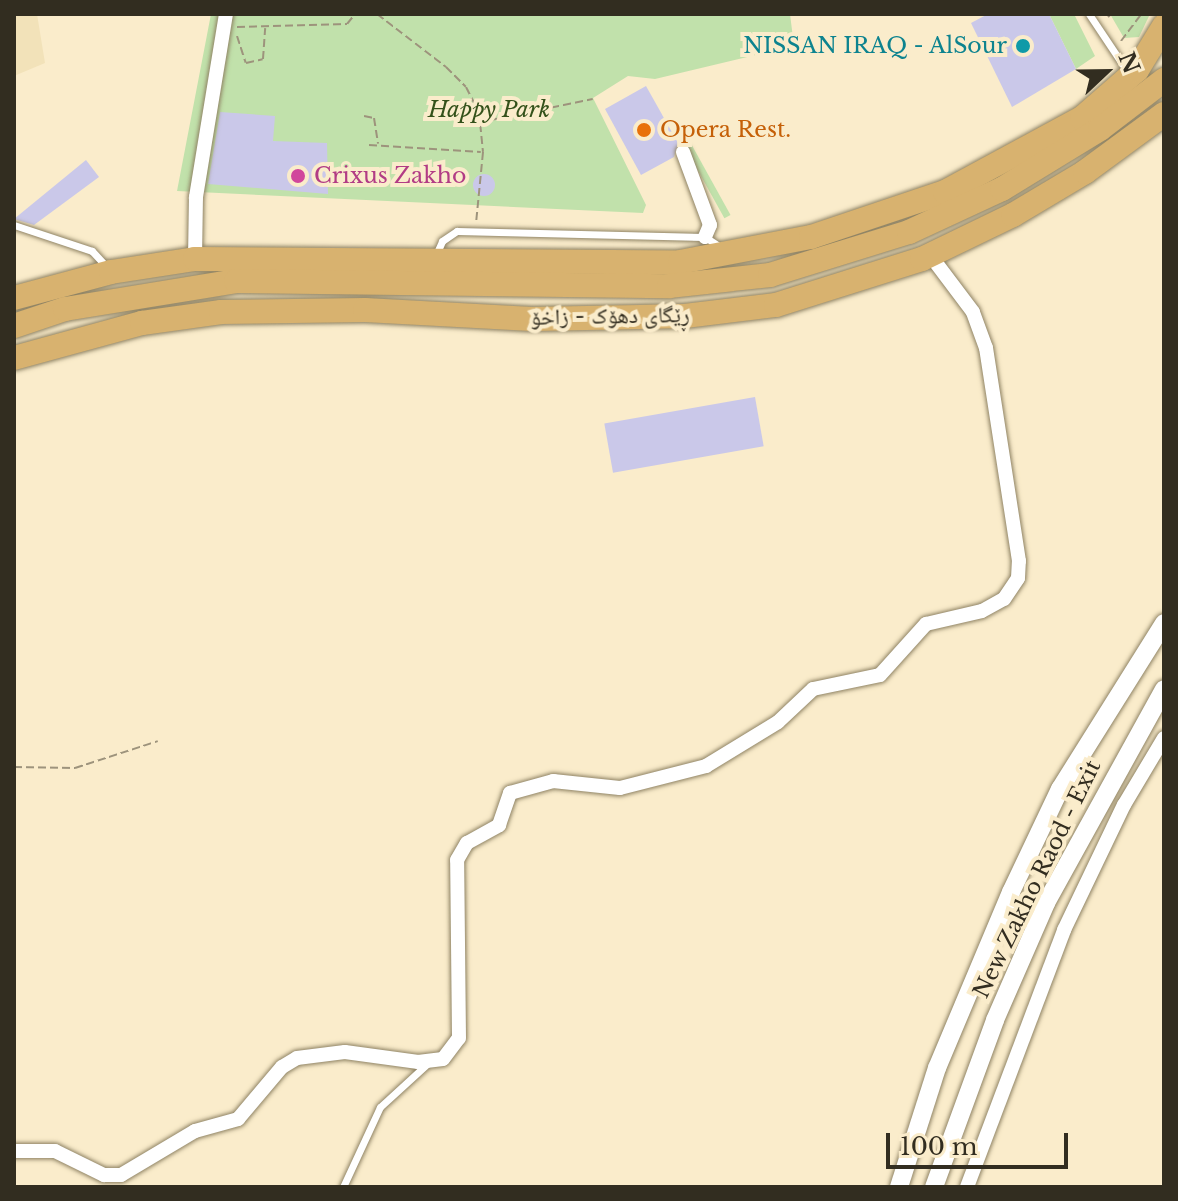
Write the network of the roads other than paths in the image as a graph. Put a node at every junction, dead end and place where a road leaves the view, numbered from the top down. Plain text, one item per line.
1 (226, 14) edge
2 (1089, 14) edge
3 (1164, 26) edge
4 (1130, 76) junction
5 (1164, 80) edge
6 (1158, 123) edge
7 (683, 152) dead end
8 (14, 225) edge
9 (705, 237) junction
10 (811, 237) junction
11 (730, 254) junction
12 (930, 255) junction
13 (195, 259) junction
14 (434, 261) junction
15 (817, 261) junction
16 (119, 278) junction
17 (14, 298) edge
18 (14, 326) edge
19 (14, 358) edge
20 (1164, 623) edge
21 (1127, 682) junction
22 (1161, 694) edge
23 (1164, 738) edge
24 (429, 1062) junction
25 (14, 1151) edge
26 (343, 1187) edge
27 (899, 1187) edge
28 (934, 1187) edge
29 (967, 1187) edge

1 - 13 street
2 - 4 lane
3 - 4 highway
4 - 10 highway
5 - 15 highway, ڕێگای دهۆک - زاخۆ
6 - 12 highway, ڕێگای دهۆک - زاخۆ
7 - 9 street
8 - 16 lane
9 - 11 lane
9 - 14 lane
10 - 11 highway
10 - 15 highway
11 - 14 highway
12 - 19 highway, ڕێگای دهۆک - زاخۆ
12 - 24 street
13 - 14 highway
13 - 16 highway
15 - 18 highway, ڕێگای دهۆک - زاخۆ
16 - 17 highway
20 - 21 main road
21 - 22 main road
21 - 27 main road
22 - 28 main road, New Zakho Raod - Exit
23 - 29 street
24 - 25 street
24 - 26 lane

